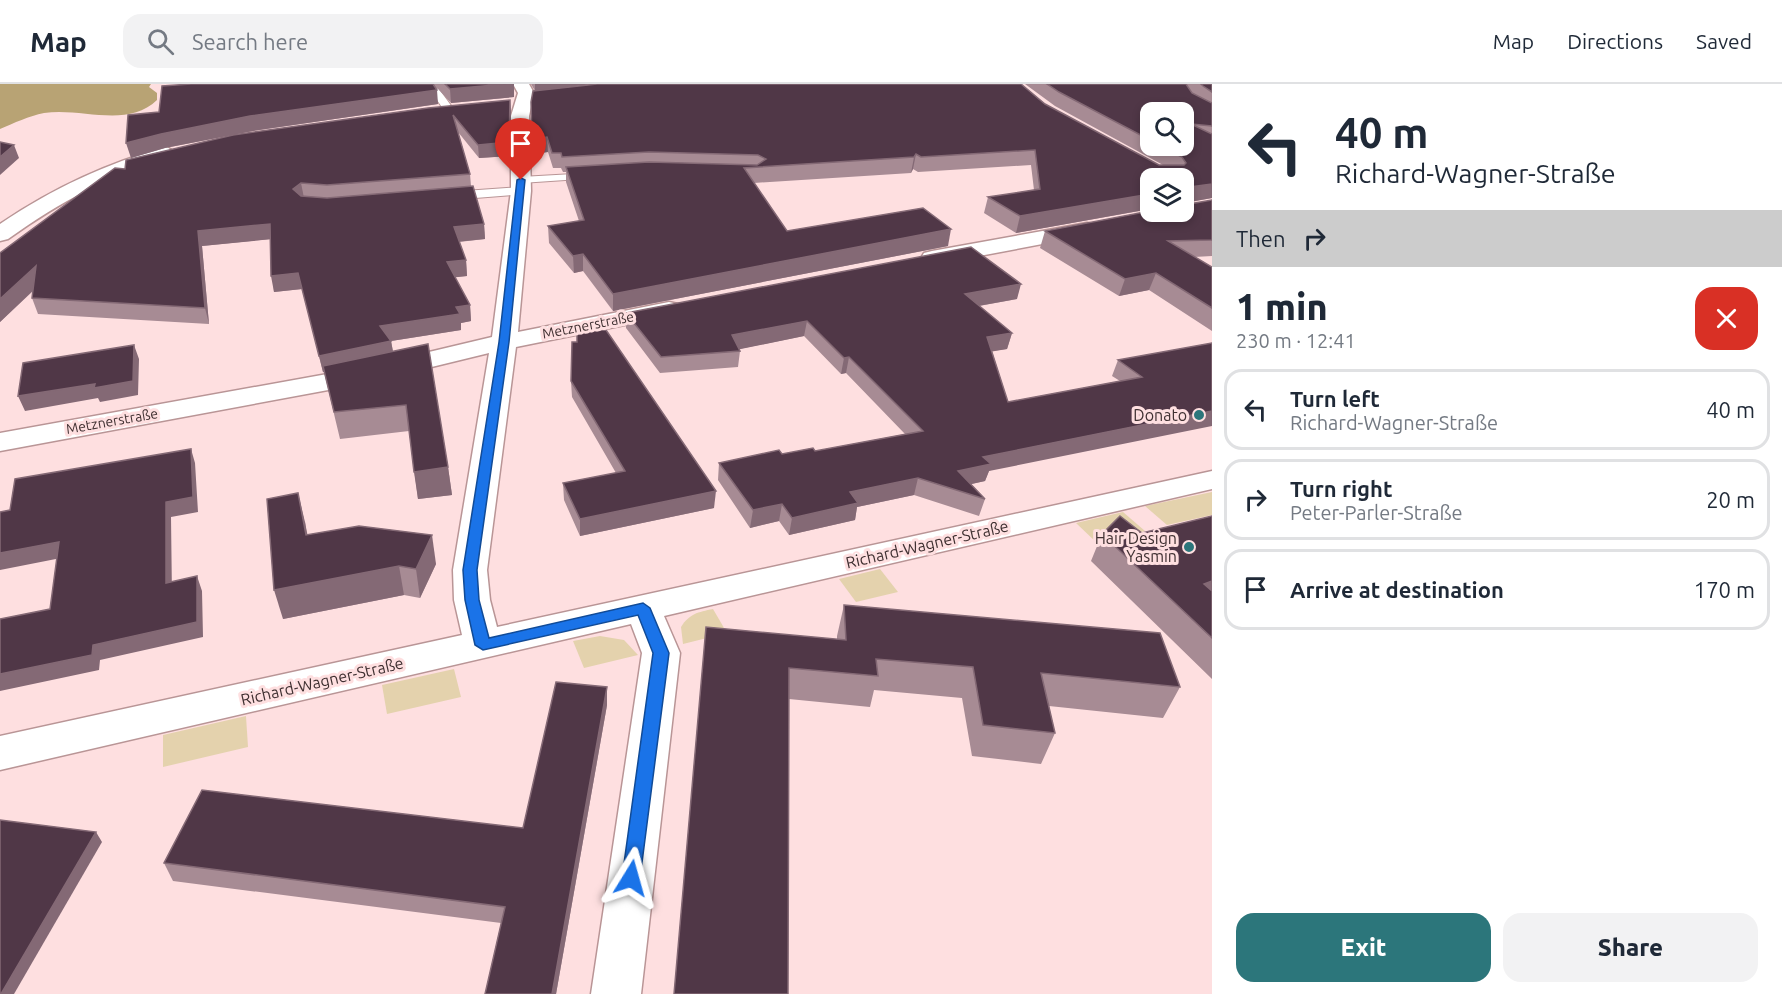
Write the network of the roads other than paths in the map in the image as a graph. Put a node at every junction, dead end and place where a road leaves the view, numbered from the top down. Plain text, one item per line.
1 (395, 86) edge
2 (522, 98) edge
3 (470, 108) edge
4 (450, 111) junction
5 (427, 114) edge
6 (188, 149) edge
7 (602, 175) edge
8 (521, 186) junction
9 (432, 198) edge
10 (1111, 224) edge
11 (0, 234) edge
12 (909, 262) edge
13 (689, 305) edge
14 (504, 342) junction
15 (0, 442) edge
16 (1212, 480) edge
17 (643, 608) junction
18 (483, 645) junction
19 (0, 753) edge
20 (616, 994) edge

1 - 4 lane
2 - 8 street
3 - 4 street
4 - 5 street
6 - 11 street
7 - 8 lane
8 - 9 lane
8 - 14 street
10 - 12 street
13 - 14 street, Metznerstraße
14 - 15 street, Metznerstraße
14 - 18 street
16 - 17 street, Richard-Wagner-Straße
17 - 18 street, Richard-Wagner-Straße
17 - 20 street
18 - 19 street, Richard-Wagner-Straße

